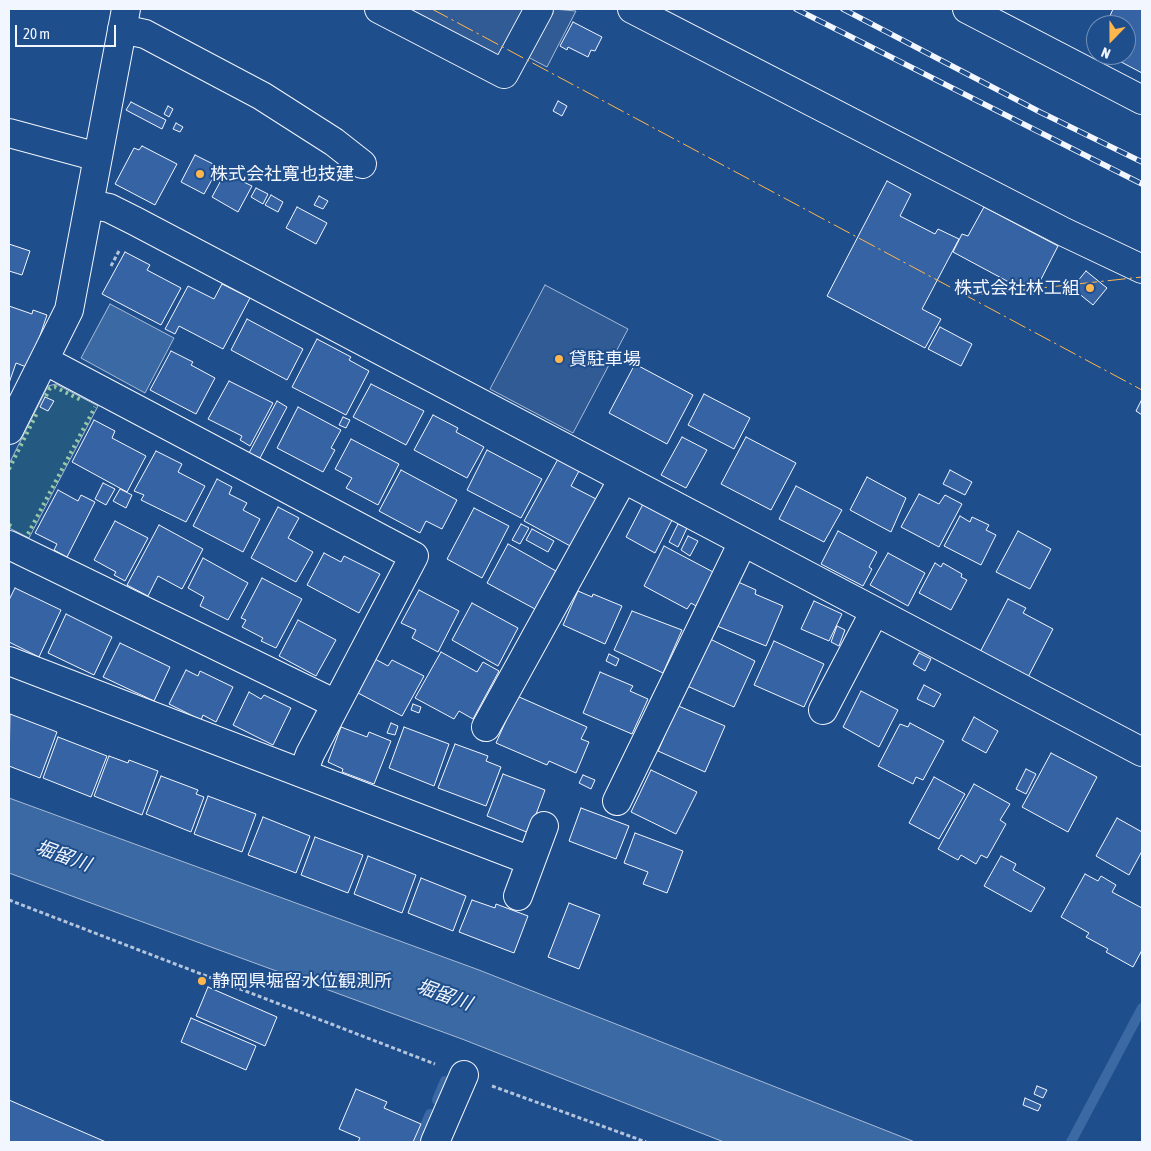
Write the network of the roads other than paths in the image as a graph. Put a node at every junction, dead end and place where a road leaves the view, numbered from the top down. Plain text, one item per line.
1 (379, 9) edge
2 (539, 9) edge
3 (632, 9) edge
4 (967, 9) edge
5 (124, 19) edge
6 (1142, 100) edge
7 (9, 134) edge
8 (98, 157) junction
9 (362, 164) dead end
10 (89, 204) junction
11 (1142, 269) edge
12 (44, 360) junction
13 (9, 428) edge
14 (623, 479) junction
15 (743, 542) junction
16 (9, 545) edge
17 (875, 611) junction
18 (9, 661) edge
19 (336, 704) junction
20 (823, 710) dead end
21 (486, 727) dead end
22 (1142, 752) edge
23 (303, 773) junction
24 (617, 801) dead end
25 (544, 826) dead end
26 (531, 861) junction
27 (518, 896) dead end
28 (464, 1075) road end
29 (436, 1142) edge

1 - 2 street
3 - 11 street
4 - 6 street
5 - 8 street
5 - 9 street
7 - 8 street
8 - 10 street
10 - 12 street
10 - 14 street
12 - 13 street
12 - 19 street
14 - 15 street
14 - 21 street
15 - 17 street
15 - 24 street
16 - 19 street
17 - 20 street
17 - 22 street
18 - 23 street
19 - 23 street
23 - 26 street
25 - 26 street
26 - 27 street
28 - 29 street

